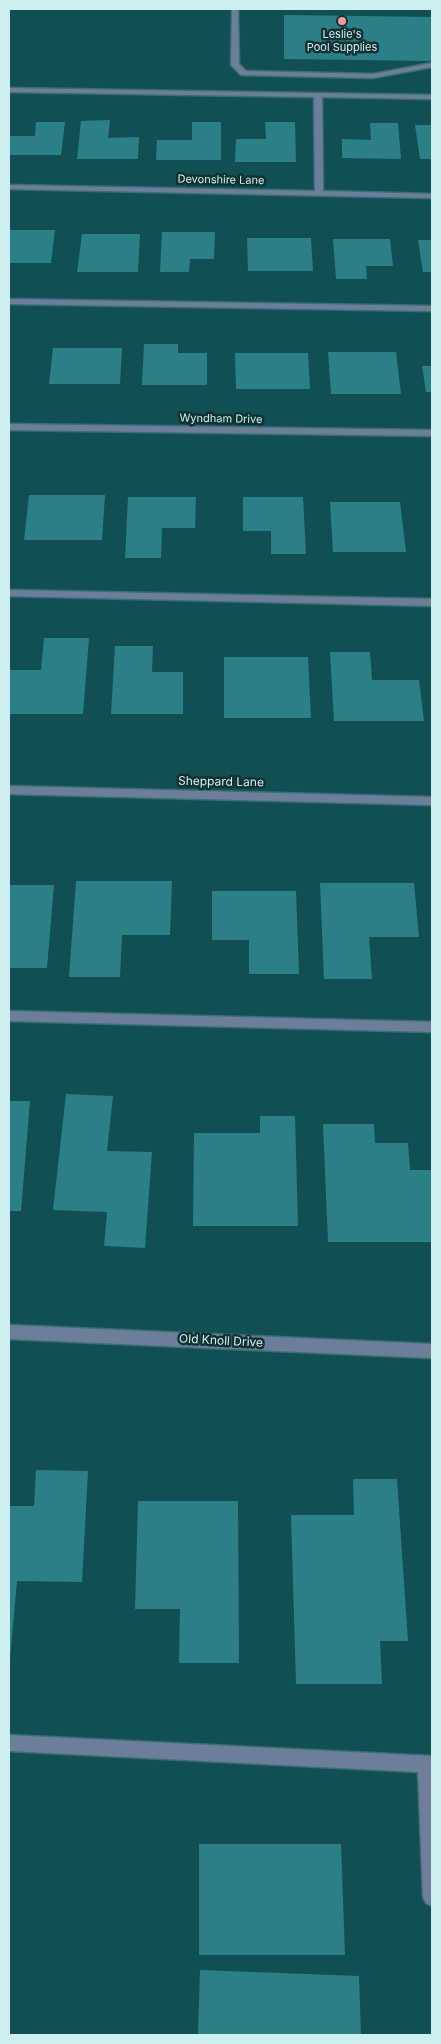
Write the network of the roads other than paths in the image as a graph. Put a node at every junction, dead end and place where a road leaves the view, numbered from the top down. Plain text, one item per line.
1 (235, 9) edge
2 (432, 65) edge
3 (9, 90) edge
4 (318, 96) junction
5 (432, 97) edge
6 (9, 187) edge
7 (320, 194) junction
8 (432, 196) edge
9 (9, 301) edge
10 (432, 309) edge
11 (9, 427) edge
12 (432, 433) edge
13 (9, 593) edge
14 (432, 603) edge
15 (9, 790) edge
16 (432, 801) edge
17 (9, 1016) edge
18 (432, 1027) edge
19 (9, 1332) edge
20 (432, 1351) edge
21 (9, 1743) edge
22 (429, 1764) edge
23 (432, 1897) edge

1 - 2 street
3 - 4 street
4 - 5 street
4 - 7 street
6 - 7 street, Devonshire Lane
7 - 8 street, Devonshire Lane
9 - 10 street
11 - 12 street, Wyndham Drive
13 - 14 street
15 - 16 street, Sheppard Lane
17 - 18 street
19 - 20 street, Old Knoll Drive
21 - 22 street
22 - 23 street

